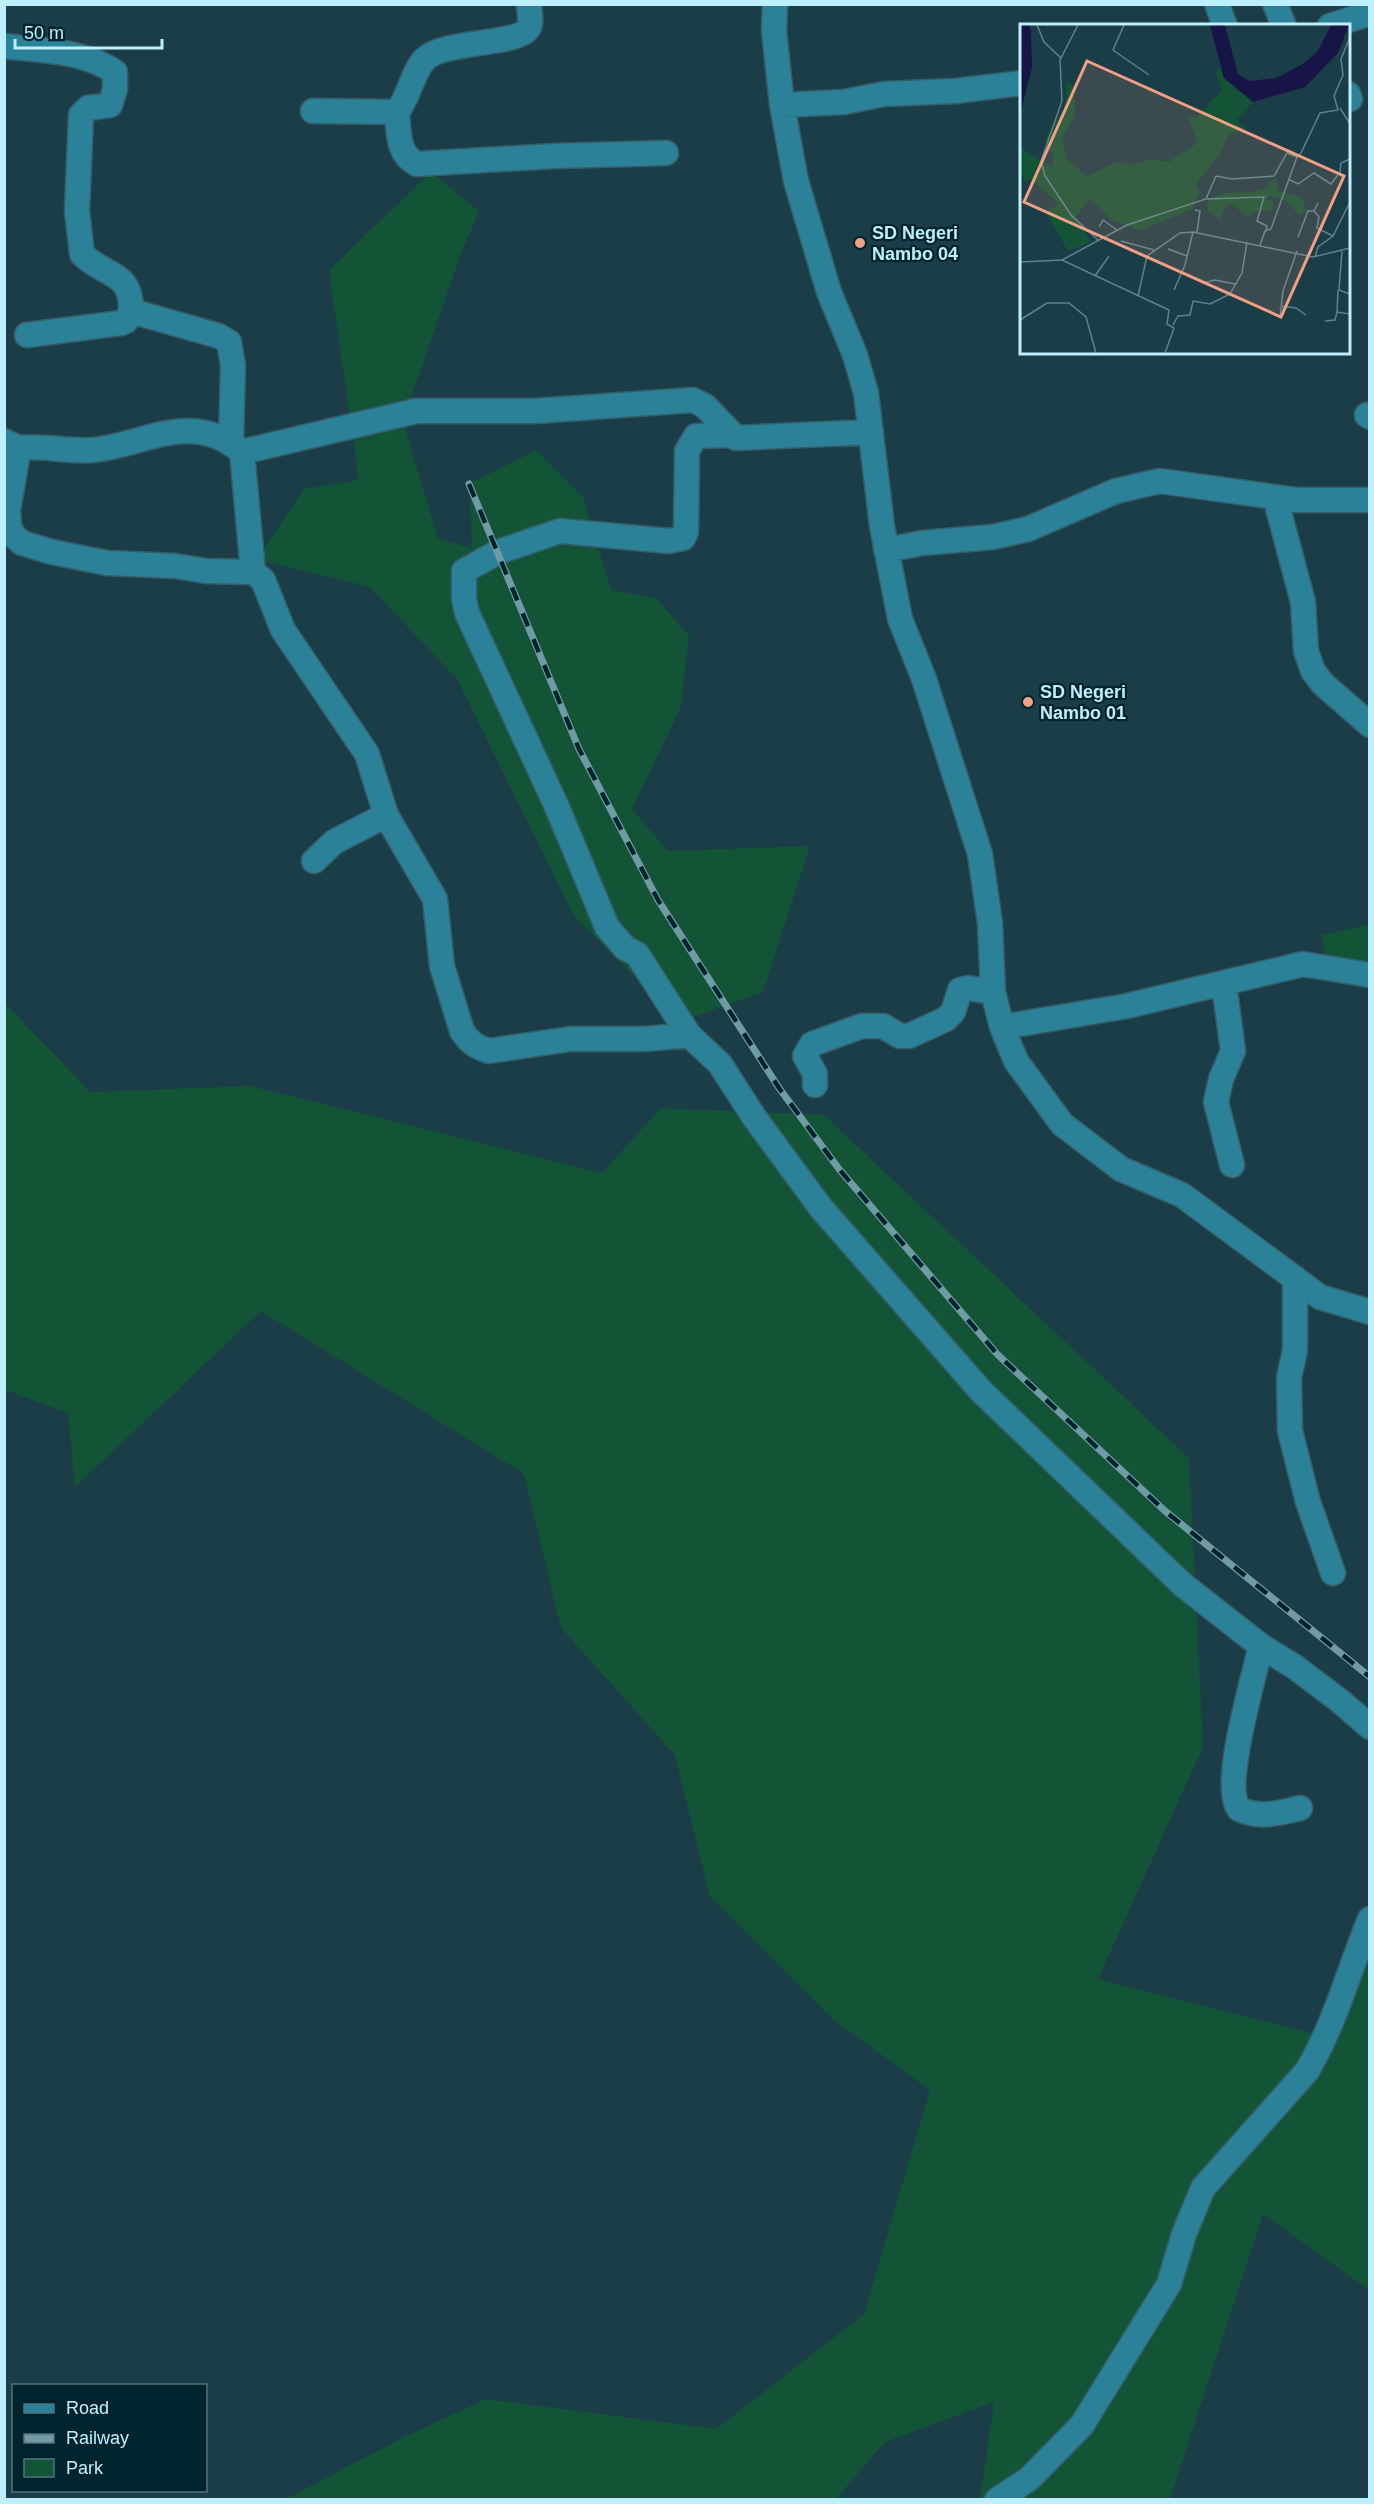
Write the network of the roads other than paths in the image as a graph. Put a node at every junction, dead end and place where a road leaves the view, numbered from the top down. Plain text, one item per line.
1 (529, 4) edge
2 (775, 4) edge
3 (1216, 4) edge
4 (1275, 4) edge
5 (1370, 13) edge
6 (1224, 24) edge
7 (1283, 24) edge
8 (1336, 24) edge
9 (4, 46) edge
10 (1020, 83) edge
11 (782, 105) junction
12 (313, 111) dead end
13 (397, 112) junction
14 (666, 153) dead end
15 (130, 311) junction
16 (27, 335) dead end
17 (871, 432) junction
18 (731, 435) junction
19 (12, 445) edge
20 (237, 447) junction
21 (1275, 497) junction
22 (1370, 500) edge
23 (886, 550) junction
24 (253, 572) junction
25 (1370, 725) edge
26 (386, 815) junction
27 (314, 861) dead end
28 (1370, 975) edge
29 (1224, 984) junction
30 (993, 992) junction
31 (1002, 1027) junction
32 (689, 1035) junction
33 (815, 1085) dead end
34 (1232, 1165) dead end
35 (1295, 1278) junction
36 (1370, 1312) edge
37 (1333, 1573) dead end
38 (1261, 1646) junction
39 (1370, 1727) edge
40 (1300, 1808) dead end
41 (1370, 1919) edge
42 (997, 2499) edge

1 - 13 street
2 - 11 street
3 - 6 street
4 - 7 street
5 - 8 street
9 - 15 street
10 - 11 street
11 - 17 street
12 - 13 street
13 - 14 street
15 - 16 street
15 - 20 street
17 - 18 street
17 - 23 street
18 - 20 street
18 - 32 street
19 - 20 street
19 - 24 street
20 - 24 street
21 - 22 street
21 - 23 street
21 - 25 street
23 - 30 street
24 - 26 street
26 - 27 street
26 - 32 street
28 - 29 street
29 - 31 street
29 - 34 street
30 - 31 street
30 - 33 street
31 - 35 street
32 - 38 street
35 - 36 street
35 - 37 street
38 - 39 street
38 - 40 street
41 - 42 street

